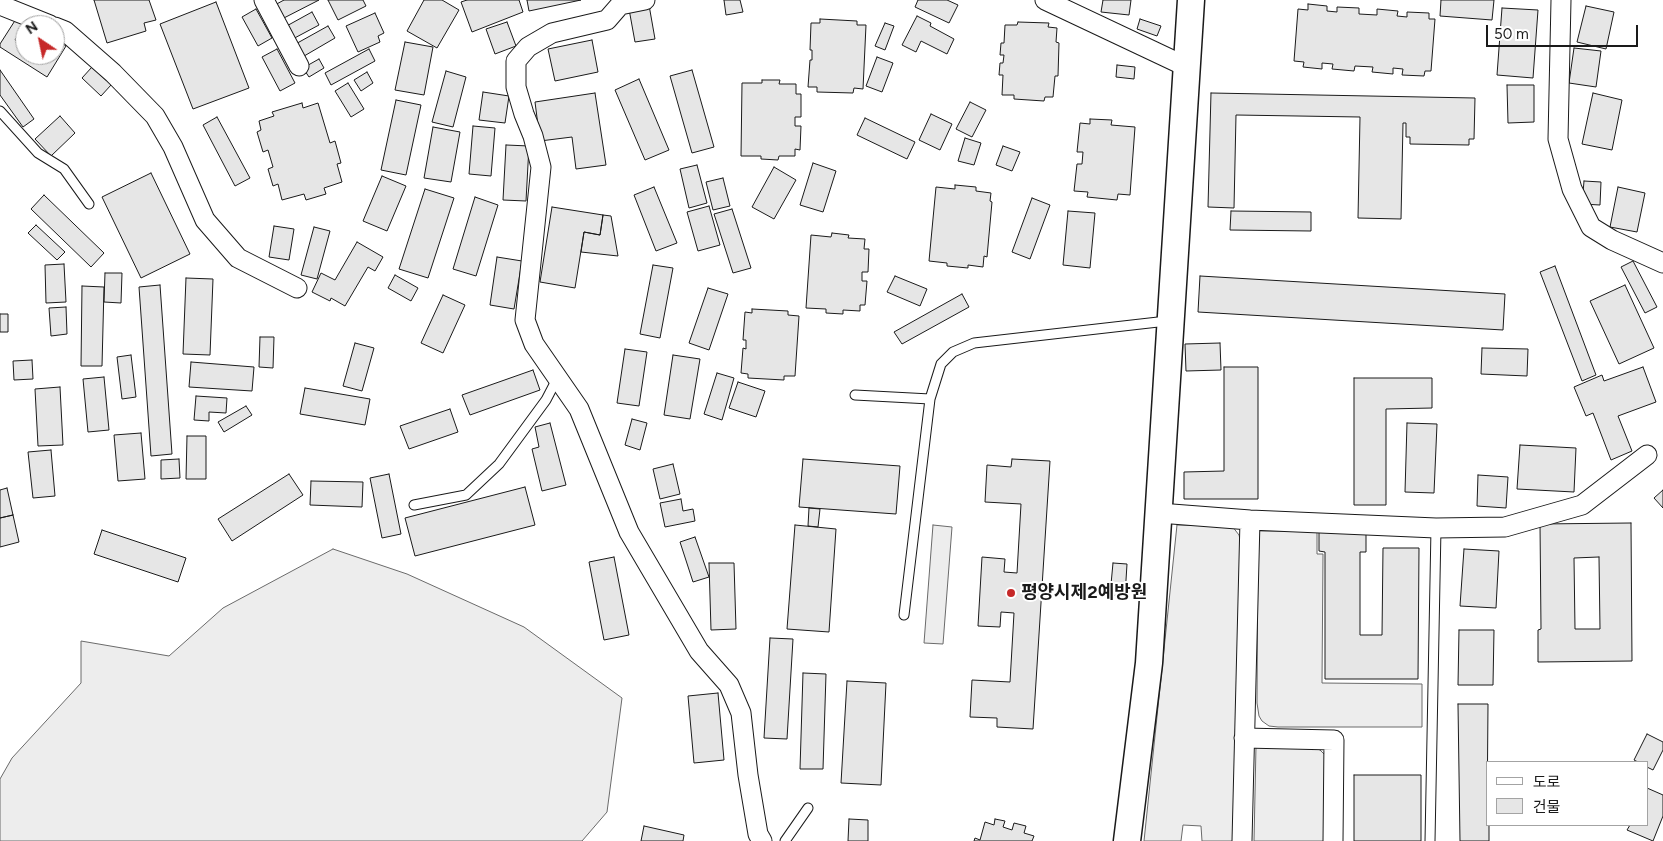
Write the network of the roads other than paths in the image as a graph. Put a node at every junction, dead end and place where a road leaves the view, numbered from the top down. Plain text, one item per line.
1 (264, 0) edge
2 (645, 0) edge
3 (1045, 0) edge
4 (1191, 0) edge
5 (1560, 0) edge
6 (0, 5) edge
7 (25, 15) edge
8 (65, 31) edge
9 (299, 66) dead end
10 (1187, 67) junction
11 (0, 112) edge
12 (89, 204) dead end
13 (1663, 264) edge
14 (297, 288) dead end
15 (1170, 321) junction
16 (558, 377) junction
17 (855, 395) dead end
18 (930, 399) junction
19 (1647, 455) dead end
20 (414, 505) dead end
21 (1159, 513) junction
22 (1250, 520) junction
23 (1436, 528) junction
24 (904, 616) dead end
25 (1244, 738) junction
26 (808, 808) dead end
27 (762, 841) edge
28 (785, 841) edge
29 (1127, 841) edge
30 (1242, 841) edge
31 (1333, 841) edge
32 (1430, 841) edge

1 - 9 street
2 - 16 street
3 - 10 street
4 - 10 main road
5 - 13 street
6 - 7 street
8 - 14 street
10 - 15 main road
11 - 12 lane
15 - 18 lane
15 - 21 main road
16 - 20 lane
16 - 27 street
17 - 18 lane
18 - 24 lane
19 - 23 street
21 - 22 street
21 - 29 main road
22 - 23 street
22 - 25 street
23 - 32 lane
25 - 30 street
25 - 31 street
26 - 28 lane

